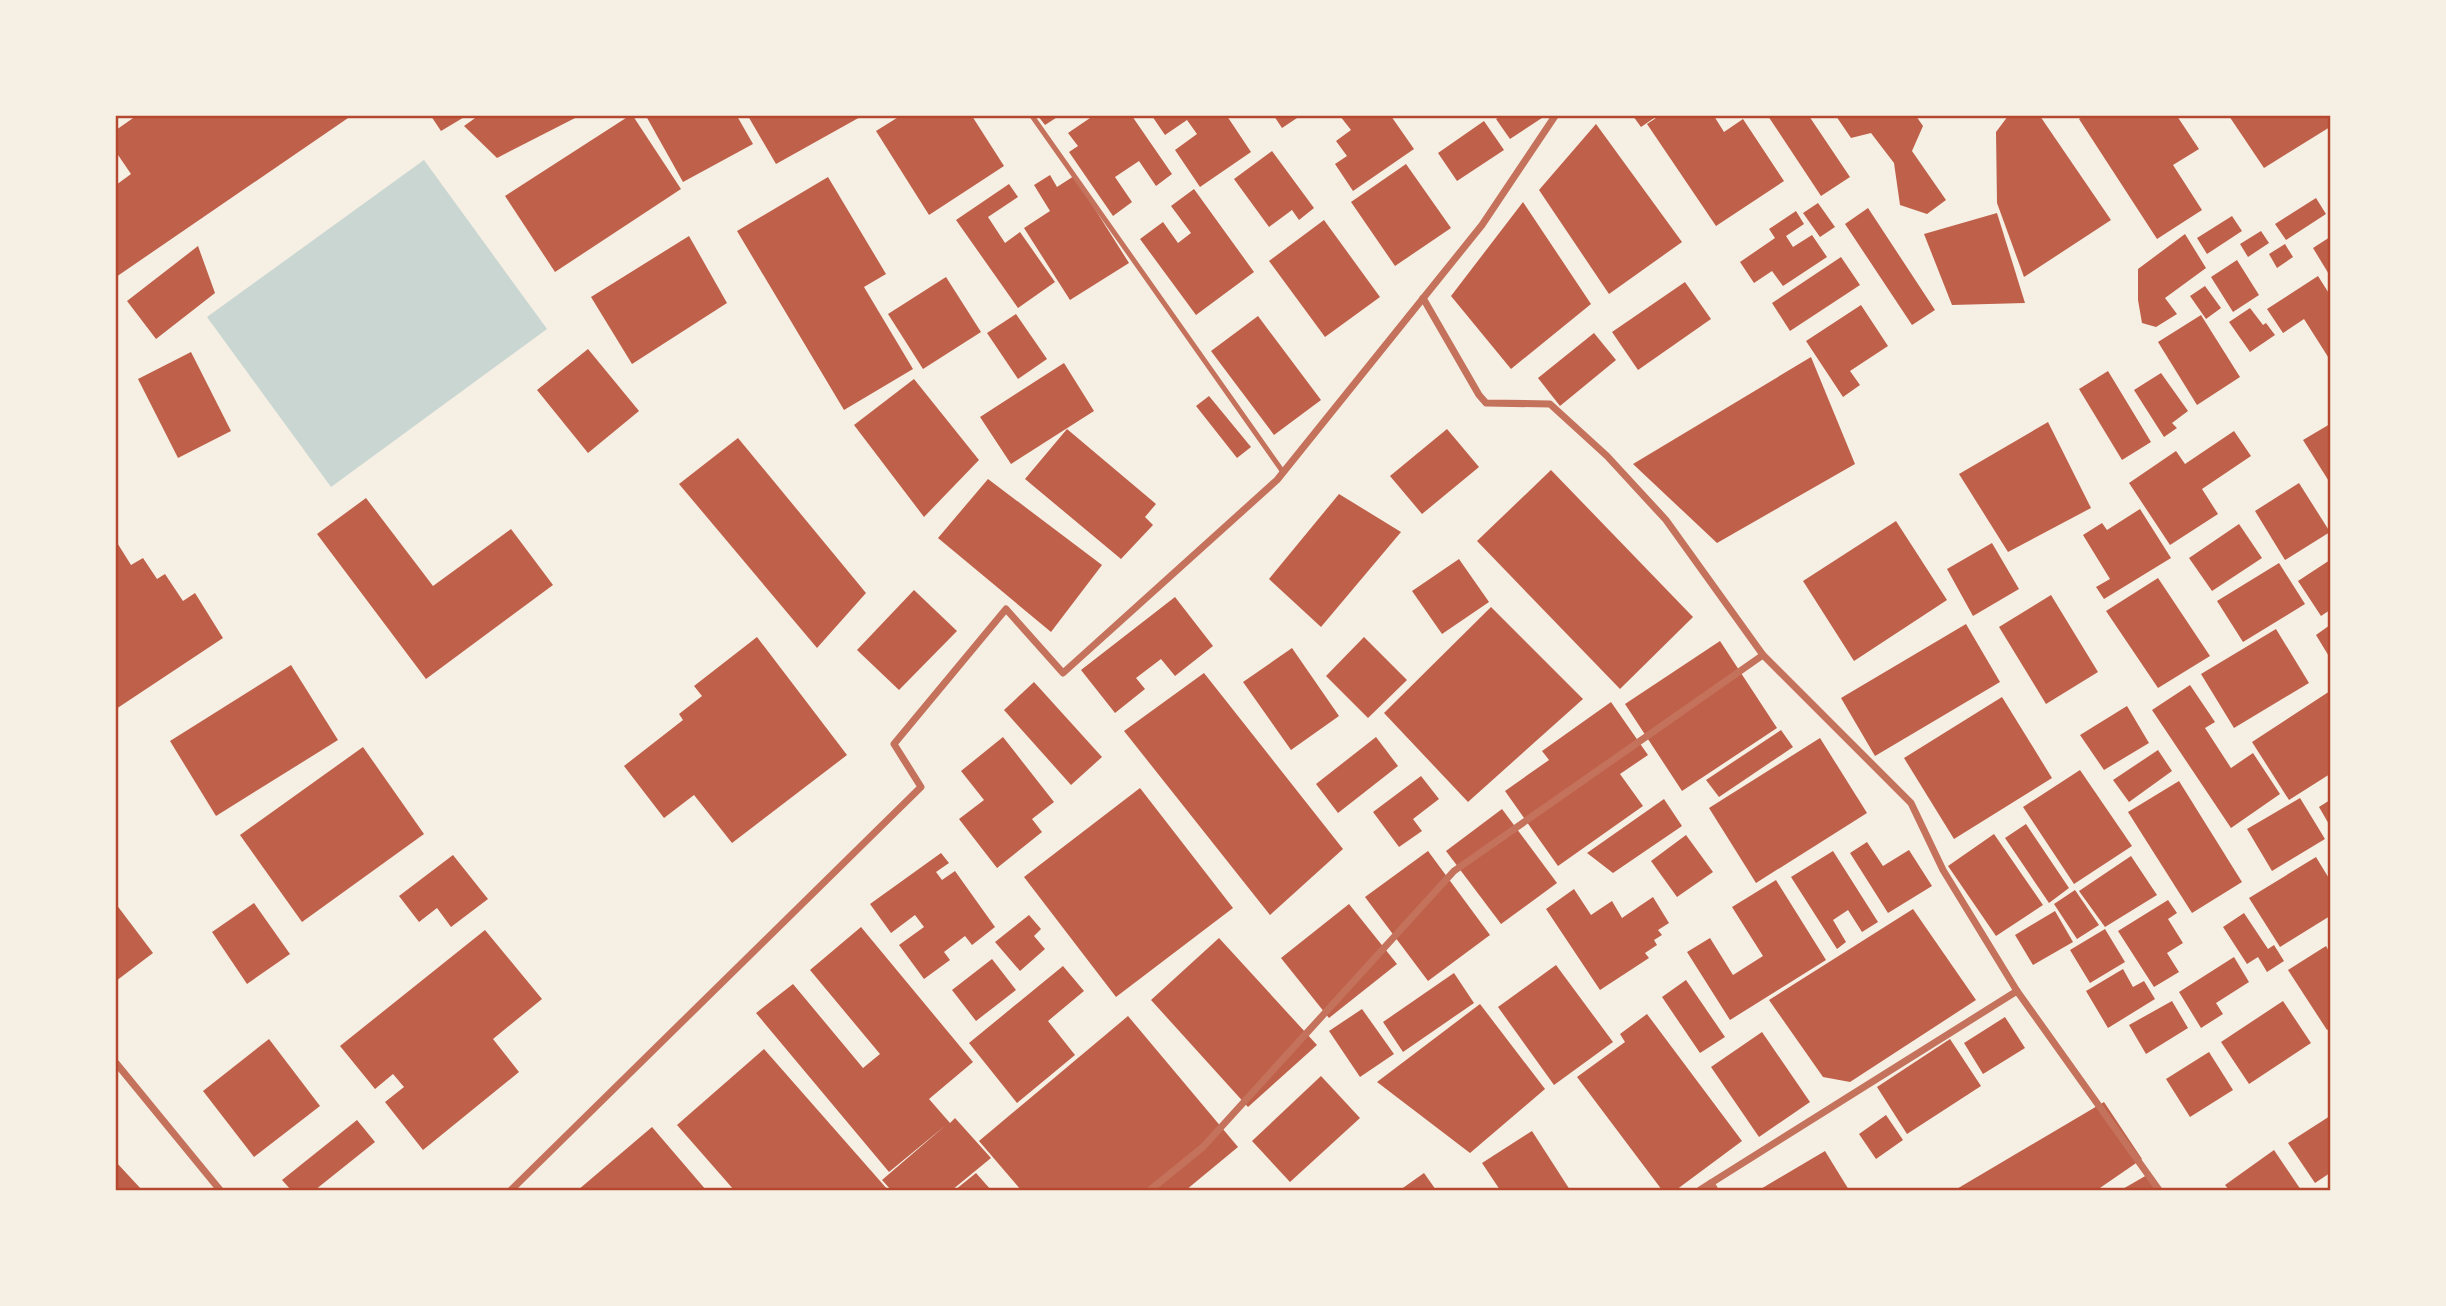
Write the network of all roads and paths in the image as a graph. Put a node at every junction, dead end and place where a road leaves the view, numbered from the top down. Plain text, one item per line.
1 (1032, 116) edge
2 (1555, 116) edge
3 (1423, 298) junction
4 (1283, 472) junction
5 (1763, 655) junction
6 (2017, 991) junction
7 (116, 1063) edge
8 (1713, 1187) edge
9 (220, 1191) edge
10 (511, 1191) edge
11 (1150, 1191) edge
12 (1700, 1191) edge
13 (2159, 1191) edge

1 - 4 lane
2 - 3 street
3 - 4 street
3 - 5 street
4 - 10 street
5 - 6 street
5 - 11 street
6 - 8 street
6 - 13 street
7 - 9 street
8 - 12 street

